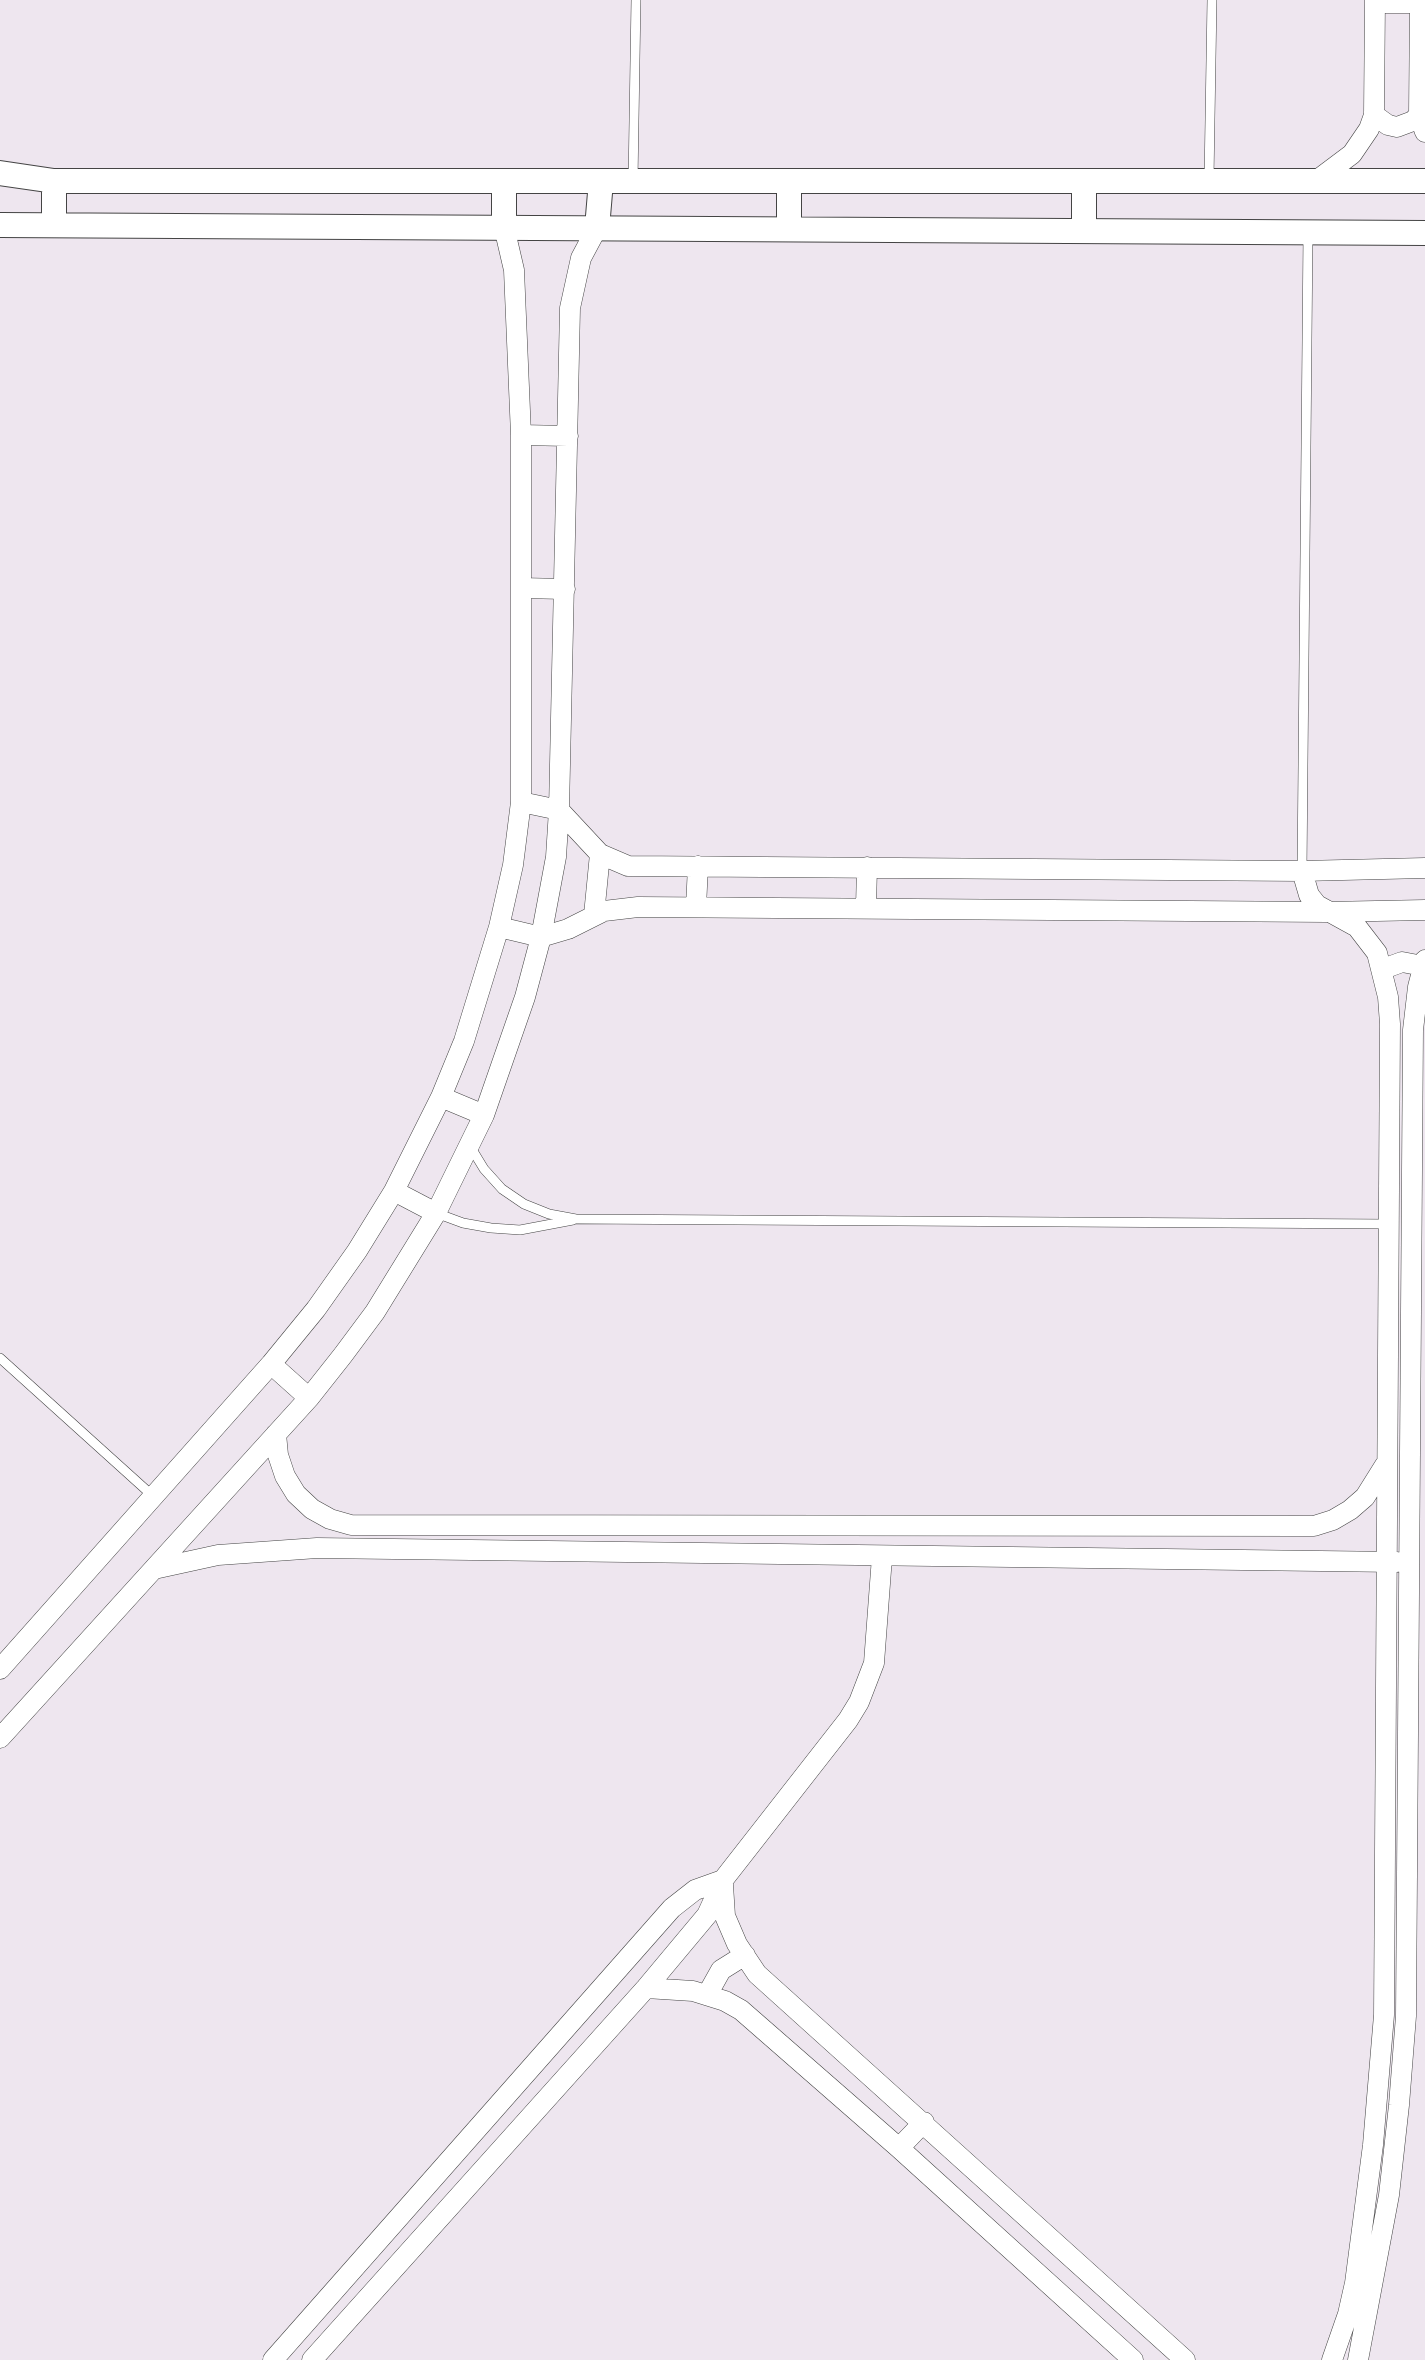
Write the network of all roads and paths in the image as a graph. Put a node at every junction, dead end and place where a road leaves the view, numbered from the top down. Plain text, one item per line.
1 (636, 0) edge
2 (1212, 0) edge
3 (1375, 2) edge
4 (1420, 2) edge
5 (1374, 115) junction
6 (1422, 124) edge
7 (0, 173) edge
8 (54, 181) junction
9 (601, 181) junction
10 (633, 181) junction
11 (1316, 181) junction
12 (1425, 181) edge
13 (504, 182) junction
14 (789, 182) junction
15 (1084, 182) junction
16 (1209, 182) junction
17 (54, 224) junction
18 (0, 225) edge
19 (504, 227) junction
20 (597, 228) junction
21 (789, 229) junction
22 (1084, 231) junction
23 (1308, 232) junction
24 (1425, 233) edge
25 (520, 435) junction
26 (568, 436) junction
27 (521, 588) junction
28 (565, 589) junction
29 (521, 802) junction
30 (559, 810) junction
31 (600, 854) junction
32 (698, 866) junction
33 (867, 867) junction
34 (1425, 868) edge
35 (1302, 871) junction
36 (696, 907) junction
37 (866, 908) junction
38 (1425, 909) edge
39 (1327, 912) junction
40 (594, 915) junction
41 (499, 927) junction
42 (541, 937) junction
43 (1424, 963) edge
44 (1383, 969) junction
45 (1414, 1052) junction
46 (1391, 1053) junction
47 (441, 1097) junction
48 (484, 1115) junction
49 (470, 1146) junction
50 (394, 1191) junction
51 (436, 1213) junction
52 (576, 1219) junction
53 (1389, 1224) junction
54 (0, 1358) edge
55 (271, 1364) junction
56 (309, 1398) junction
57 (276, 1434) junction
58 (1386, 1463) junction
59 (154, 1497) junction
60 (391, 1526) junction
61 (746, 1526) junction
62 (391, 1550) junction
63 (746, 1555) junction
64 (882, 1557) junction
65 (1386, 1562) junction
66 (1408, 1562) junction
67 (154, 1569) junction
68 (0, 1670) edge
69 (1, 1734) edge
70 (723, 1880) junction
71 (1386, 1884) junction
72 (1407, 1884) junction
73 (745, 1955) junction
74 (646, 1988) junction
75 (707, 1995) junction
76 (924, 2122) junction
77 (899, 2148) junction
78 (1027, 2217) junction
79 (1004, 2242) junction
80 (1136, 2318) junction
81 (1113, 2342) junction
82 (279, 2358) edge
83 (312, 2360) edge
84 (1133, 2360) edge
85 (1185, 2360) edge
86 (1332, 2360) edge
87 (1358, 2360) edge

1 - 10 lane
2 - 16 lane
3 - 4 street
3 - 5 street
4 - 6 street
5 - 6 street
5 - 11 street
7 - 8 street
8 - 13 street
8 - 17 street
9 - 10 street
9 - 13 street
9 - 20 street
10 - 14 street
11 - 12 street
11 - 16 street
13 - 19 street
14 - 15 street
14 - 21 street
15 - 16 street
15 - 22 street
17 - 18 street
17 - 19 street
19 - 20 street
19 - 25 street
20 - 21 street
20 - 26 street
21 - 22 street
22 - 23 street
23 - 24 street
23 - 35 lane
25 - 26 street
25 - 27 street
26 - 28 street
27 - 28 street
27 - 29 street
28 - 30 street
29 - 30 street
29 - 41 street
30 - 31 street
30 - 42 street
31 - 32 street
31 - 40 street
32 - 33 street
32 - 36 street
33 - 35 street
33 - 37 street
34 - 35 street
35 - 39 street
36 - 37 street
36 - 40 street
37 - 39 street
38 - 39 street
39 - 44 street
40 - 42 street
41 - 42 street
41 - 47 street
42 - 48 street
43 - 44 street
43 - 45 street
44 - 46 street
45 - 46 street
45 - 66 street
46 - 53 street
47 - 48 street
47 - 50 street
48 - 49 street
49 - 51 street
49 - 52 lane
50 - 51 street
50 - 55 street
51 - 52 lane
51 - 56 street
52 - 53 lane
53 - 58 street
54 - 59 lane
55 - 56 street
55 - 59 street
56 - 57 street
57 - 60 street
57 - 67 street
58 - 61 street
58 - 65 street
59 - 68 street
60 - 61 street
60 - 62 street
61 - 63 street
62 - 63 street
62 - 67 street
63 - 64 street
64 - 65 street
64 - 70 street
65 - 66 street
65 - 71 street
66 - 72 street
67 - 69 street
70 - 73 street
70 - 74 street
70 - 82 street
71 - 72 street
71 - 86 street
72 - 87 street
73 - 75 street
73 - 76 street
74 - 75 street
74 - 83 street
75 - 77 street
76 - 77 street
76 - 78 street
77 - 79 street
78 - 79 street
78 - 80 street
79 - 81 street
80 - 81 street
80 - 85 street
81 - 84 street

